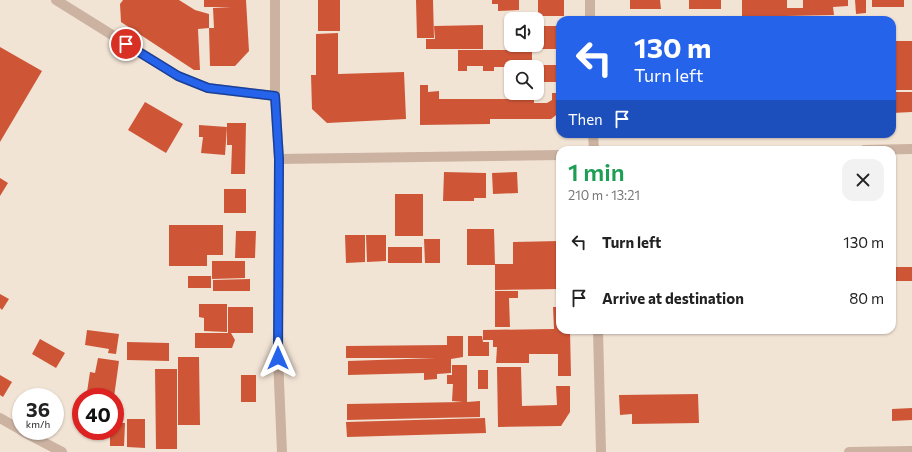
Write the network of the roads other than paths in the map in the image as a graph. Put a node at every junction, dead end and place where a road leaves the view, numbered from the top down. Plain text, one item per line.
1 (56, 0) edge
2 (275, 0) edge
3 (590, 0) edge
4 (590, 16) edge
5 (275, 96) junction
6 (896, 149) edge
7 (912, 149) edge
8 (556, 155) edge
9 (279, 159) junction
10 (598, 334) edge
11 (0, 418) edge
12 (12, 425) edge
13 (39, 440) edge
14 (912, 451) edge
15 (62, 452) edge
16 (282, 452) edge
17 (601, 452) edge
18 (849, 452) edge

1 - 5 street
2 - 5 street
3 - 4 street
5 - 9 street
6 - 7 street
8 - 9 street
9 - 16 street
10 - 17 street
11 - 12 street
13 - 15 street
14 - 18 street

